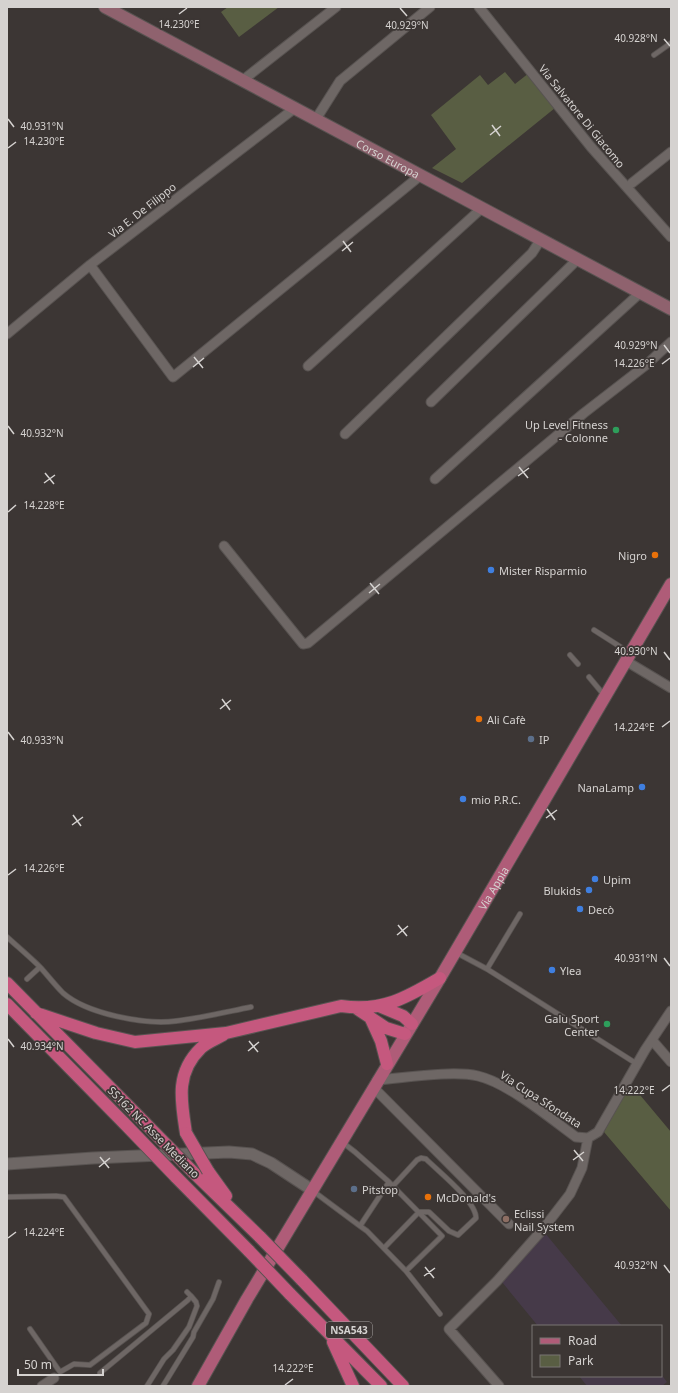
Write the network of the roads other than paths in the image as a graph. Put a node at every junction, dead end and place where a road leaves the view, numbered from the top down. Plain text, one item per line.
1 (106, 7) edge
2 (336, 7) edge
3 (430, 7) edge
4 (479, 7) edge
5 (671, 42) edge
6 (654, 55) dead end
7 (243, 80) junction
8 (295, 108) junction
9 (316, 119) junction
10 (671, 152) edge
11 (421, 175) junction
12 (632, 183) dead end
13 (482, 208) junction
14 (671, 237) edge
15 (541, 239) junction
16 (578, 259) junction
17 (90, 265) junction
18 (640, 292) junction
19 (671, 309) edge
20 (7, 334) edge
21 (671, 342) edge
22 (308, 366) dead end
23 (431, 402) dead end
24 (345, 434) dead end
25 (435, 479) dead end
26 (224, 546) dead end
27 (671, 584) edge
28 (594, 630) dead end
29 (570, 655) dead end
30 (628, 657) junction
31 (578, 664) dead end
32 (589, 677) dead end
33 (671, 688) edge
34 (605, 696) junction
35 (520, 914) dead end
36 (7, 937) edge
37 (455, 952) junction
38 (40, 967) junction
39 (487, 969) junction
40 (440, 978) junction
41 (27, 979) dead end
42 (7, 983) edge
43 (7, 1004) edge
44 (379, 1006) junction
45 (251, 1007) dead end
46 (356, 1008) junction
47 (671, 1011) edge
48 (36, 1014) junction
49 (372, 1019) junction
50 (412, 1024) junction
51 (226, 1033) junction
52 (405, 1034) junction
53 (652, 1040) junction
54 (671, 1062) edge
55 (387, 1064) junction
56 (637, 1064) junction
57 (375, 1084) junction
58 (588, 1138) junction
59 (341, 1142) junction
60 (7, 1164) edge
61 (389, 1182) junction
62 (393, 1186) junction
63 (312, 1190) junction
64 (7, 1197) edge
65 (419, 1212) junction
66 (240, 1217) junction
67 (509, 1224) dead end
68 (360, 1226) junction
69 (384, 1248) junction
70 (406, 1271) junction
71 (219, 1282) dead end
72 (440, 1314) dead end
73 (30, 1329) dead end
74 (329, 1334) junction
75 (100, 1373) dead end
76 (54, 1378) dead end
77 (42, 1386) edge
78 (147, 1386) edge
79 (164, 1386) edge
80 (198, 1386) edge
81 (353, 1386) edge
82 (381, 1386) edge
83 (403, 1386) edge
84 (499, 1386) edge

1 - 7 main road, Corso Europa
2 - 7 street
3 - 9 street
4 - 14 street, Via Salvatore Di Giacomo
5 - 6 lane
7 - 8 main road, Corso Europa
8 - 9 main road, Corso Europa
8 - 17 street, Via E. De Filippo
9 - 11 main road, Corso Europa
10 - 12 street
11 - 13 main road, Corso Europa
11 - 17 street
13 - 15 main road, Corso Europa
13 - 22 street
15 - 16 main road, Corso Europa
15 - 24 street
16 - 18 main road, Corso Europa
16 - 23 street
17 - 20 street, Via E. De Filippo
18 - 19 main road, Corso Europa
18 - 25 street
21 - 26 street
27 - 30 main road, Via Appia
28 - 30 lane
29 - 31 lane
30 - 33 street
30 - 34 main road, Via Appia
32 - 34 lane
34 - 37 main road, Via Appia
35 - 39 lane
36 - 38 lane
37 - 39 lane
37 - 40 main road, Via Appia
38 - 41 lane
38 - 45 lane
39 - 56 lane
40 - 44 highway
40 - 50 main road, Via Appia
42 - 48 highway, SS162 NC Asse Mediano
43 - 74 highway, SS162 NC Asse Mediano, bridge
44 - 46 highway
44 - 50 highway
46 - 49 highway
46 - 51 highway
47 - 53 street, Via Cupa Sfondata
48 - 51 highway
48 - 66 highway, SS162 NC Asse Mediano, bridge
49 - 52 highway
49 - 55 highway
50 - 52 main road, Via Appia
51 - 66 highway, bridge
52 - 55 main road, Via Appia
53 - 54 street
53 - 56 street, Via Cupa Sfondata
55 - 57 main road, Via Appia
56 - 58 street, Via Cupa Sfondata
57 - 58 street, Via Cupa Sfondata
57 - 59 main road, Via Appia
57 - 67 street
58 - 84 street
59 - 61 lane
59 - 63 main road, Via Appia
60 - 63 street
61 - 62 lane
61 - 68 lane
62 - 65 lane
62 - 65 lane
63 - 68 lane
63 - 80 main road, Via Appia
64 - 73 lane
65 - 69 lane
65 - 70 lane
66 - 83 highway, SS162 NC Asse Mediano / NSA543, bridge
68 - 69 lane
69 - 70 lane
70 - 72 lane
71 - 79 lane
74 - 81 highway
74 - 82 highway, NSA543
75 - 78 lane
76 - 77 street

